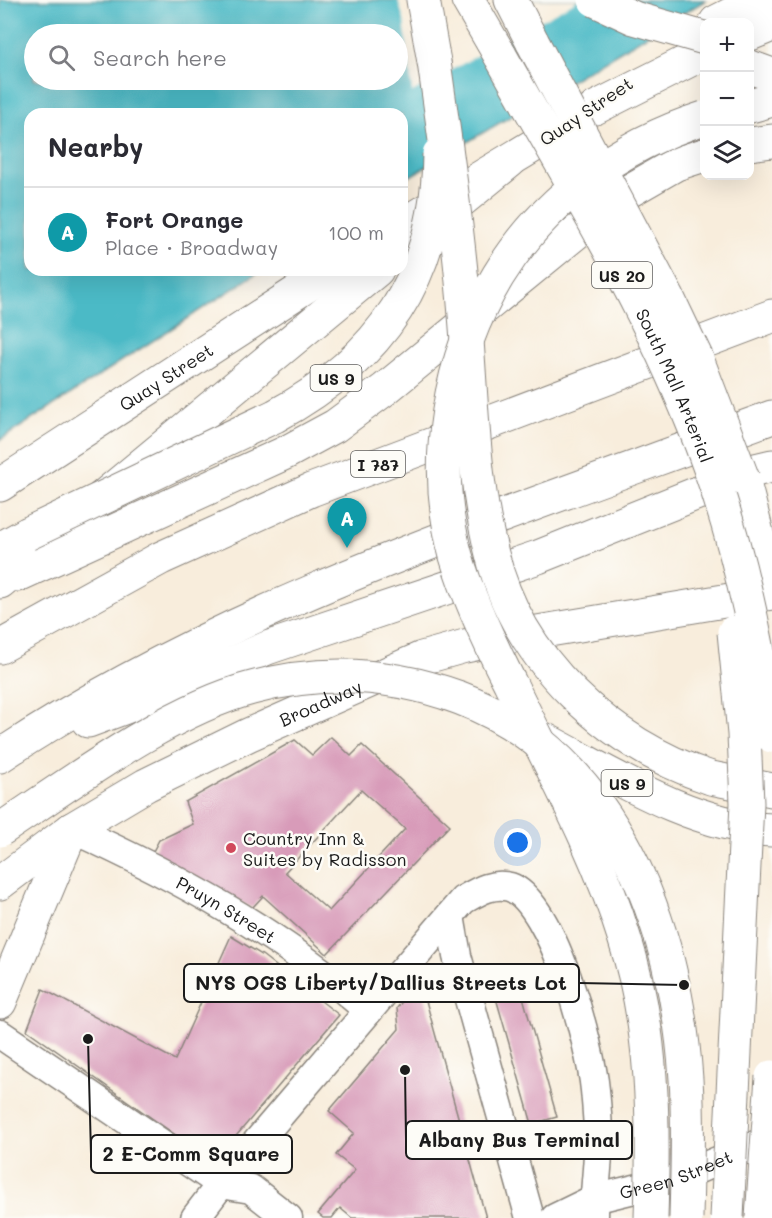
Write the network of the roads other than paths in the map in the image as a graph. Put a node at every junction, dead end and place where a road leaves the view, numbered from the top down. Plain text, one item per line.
1 (423, 0) edge
2 (468, 0) edge
3 (511, 0) edge
4 (588, 0) edge
5 (595, 0) edge
6 (759, 0) edge
7 (724, 18) edge
8 (772, 25) edge
9 (754, 32) edge
10 (700, 33) edge
11 (700, 37) edge
12 (754, 48) edge
13 (700, 51) edge
14 (772, 52) edge
15 (700, 56) edge
16 (434, 62) junction
17 (754, 68) edge
18 (772, 75) edge
19 (772, 100) edge
20 (754, 105) edge
21 (595, 108) junction
22 (700, 120) edge
23 (772, 141) edge
24 (754, 143) edge
25 (700, 157) edge
26 (510, 161) junction
27 (408, 221) edge
28 (408, 244) edge
29 (322, 276) edge
30 (370, 276) edge
31 (772, 316) edge
32 (772, 417) edge
33 (758, 472) edge
34 (0, 485) edge
35 (721, 503) junction
36 (0, 549) edge
37 (772, 549) edge
38 (0, 583) edge
39 (772, 592) edge
40 (0, 646) edge
41 (491, 711) junction
42 (772, 736) edge
43 (5, 753) edge
44 (772, 790) edge
45 (72, 829) junction
46 (0, 830) edge
47 (772, 830) edge
48 (0, 883) edge
49 (450, 916) junction
50 (0, 1002) edge
51 (368, 1010) junction
52 (0, 1034) edge
53 (772, 1077) edge
54 (772, 1138) edge
55 (221, 1184) junction
56 (594, 1209) edge
57 (195, 1218) edge
58 (288, 1218) edge
59 (530, 1218) edge
60 (555, 1218) edge
61 (651, 1218) edge
62 (686, 1218) edge
63 (727, 1218) edge
64 (762, 1218) edge

1 - 16 main road, US 9
2 - 35 main road, South Mall Arterial / US 20, bridge
3 - 33 main road, South Mall Arterial / US 20, bridge
4 - 13 main road, bridge
5 - 11 main road, bridge
6 - 7 main road
8 - 9 main road
10 - 21 main road, Quay Street
12 - 14 main road
15 - 21 main road
16 - 36 main road, US 9, bridge
16 - 44 main road, bridge
17 - 18 main road
19 - 20 main road
21 - 26 main road, Quay Street
22 - 61 main road, bridge
23 - 24 main road
25 - 38 main road, bridge
26 - 27 main road, Quay Street
26 - 28 main road
29 - 34 main road, Quay Street
30 - 38 main road
31 - 40 main road, I 787
32 - 43 main road
33 - 37 main road, US 20
33 - 39 main road, South Mall Arterial
33 - 43 main road
35 - 42 main road, South Mall Arterial, bridge
35 - 63 main road, US 20, bridge
39 - 45 main road, Broadway
41 - 46 main road, US 9, bridge
41 - 47 main road, US 9, bridge
41 - 62 main road, bridge
45 - 48 main road, Broadway
45 - 50 main road
45 - 51 street, Pruyn Street
49 - 51 street
49 - 56 street
49 - 59 street
51 - 55 street
52 - 55 street
53 - 64 main road, bridge
54 - 56 street, Green Street
55 - 57 street
55 - 58 street
56 - 60 street, Green Street

